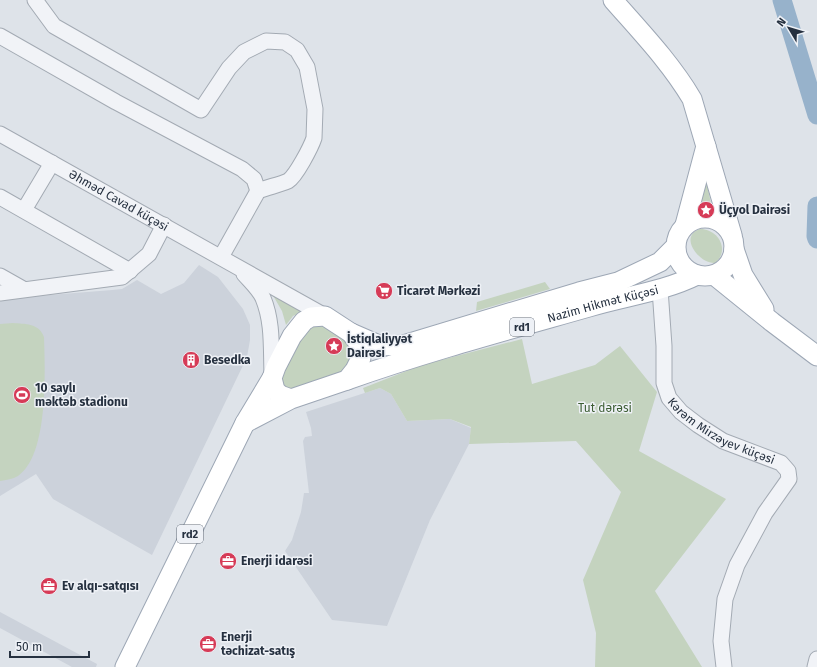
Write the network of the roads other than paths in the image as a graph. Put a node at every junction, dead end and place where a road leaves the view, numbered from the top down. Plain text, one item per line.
1 (35, 0) edge
2 (613, 0) edge
3 (0, 36) edge
4 (0, 134) edge
5 (706, 146) junction
6 (52, 163) junction
7 (258, 191) junction
8 (0, 197) edge
9 (24, 210) junction
10 (164, 225) junction
11 (685, 225) junction
12 (733, 242) junction
13 (675, 247) junction
14 (222, 258) junction
15 (238, 267) junction
16 (130, 271) junction
17 (706, 275) junction
18 (0, 276) edge
19 (23, 289) junction
20 (660, 289) junction
21 (0, 293) edge
22 (325, 316) junction
23 (772, 322) junction
24 (351, 333) junction
25 (817, 356) edge
26 (272, 378) junction
27 (347, 380) junction
28 (291, 399) junction
29 (245, 423) junction
30 (817, 659) edge
31 (125, 667) edge
32 (724, 667) edge
33 (815, 667) edge

1 - 7 street
2 - 5 main road
3 - 7 street
4 - 6 street, Əhməd Cavad küçəsi
5 - 11 main road
5 - 12 main road
6 - 9 street
6 - 10 street, Əhməd Cavad küçəsi
7 - 14 street
8 - 9 street
9 - 16 street
10 - 14 street, Əhməd Cavad küçəsi
10 - 16 street
11 - 12 main road
11 - 13 main road
12 - 17 main road
12 - 23 main road
13 - 17 main road
13 - 24 main road, Nazim Hikmət Küçəsi / rd1
14 - 15 street, Əhməd Cavad küçəsi
15 - 22 street, Əhməd Cavad küçəsi
15 - 26 street
16 - 19 street
17 - 20 main road, Nazim Hikmət Küçəsi / rd1
17 - 23 main road
18 - 19 street
19 - 21 street
20 - 27 main road, Nazim Hikmət Küçəsi / rd1
20 - 32 street, Kərəm Mirzəyev küçəsi
22 - 24 main road
22 - 26 main road
23 - 25 main road
24 - 27 main road
26 - 28 main road
26 - 29 main road
27 - 28 main road
28 - 29 main road
29 - 31 main road, rd2
30 - 33 street

